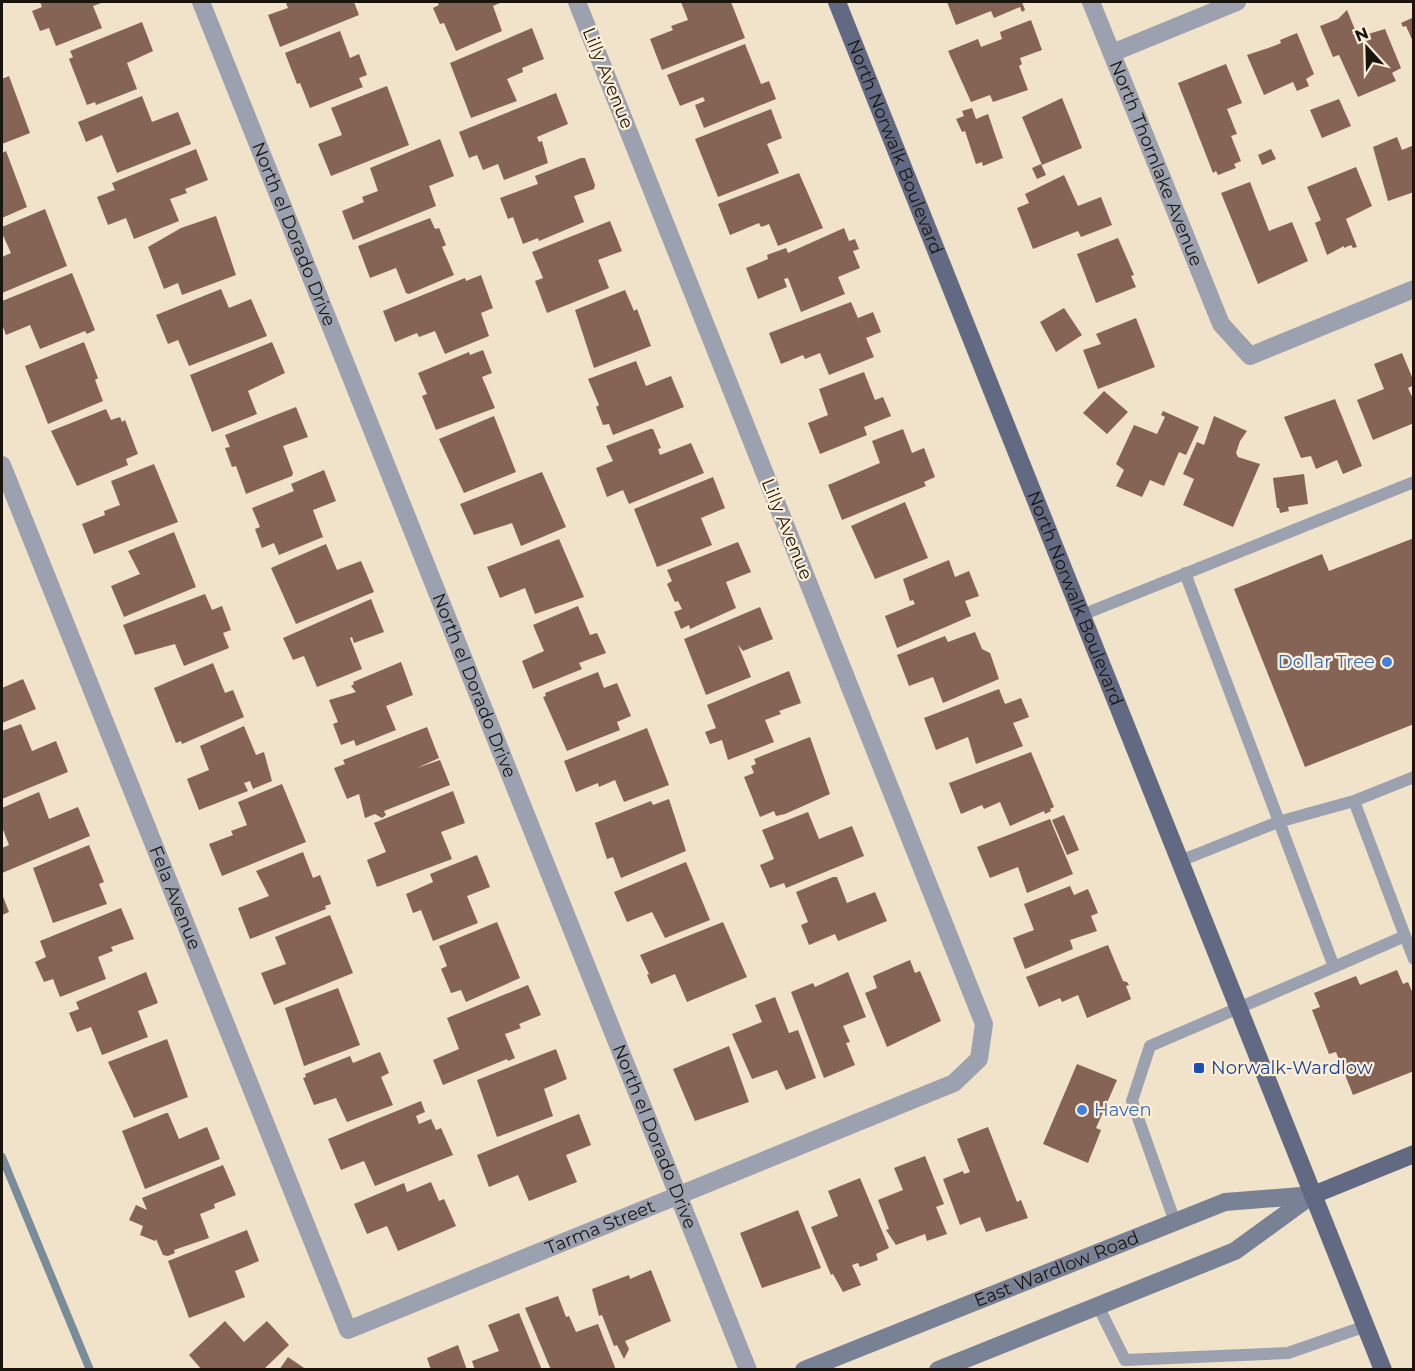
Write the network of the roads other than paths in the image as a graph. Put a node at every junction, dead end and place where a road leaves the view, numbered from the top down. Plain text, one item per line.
1 (201, 2) edge
2 (578, 2) edge
3 (837, 2) edge
4 (1091, 2) edge
5 (1237, 2) edge
6 (1112, 53) junction
7 (1413, 289) edge
8 (2, 465) edge
9 (1413, 482) edge
10 (1185, 573) junction
11 (1082, 615) junction
12 (1413, 777) edge
13 (1354, 801) junction
14 (1278, 822) junction
15 (1180, 861) junction
16 (1405, 936) junction
17 (1413, 958) edge
18 (1334, 967) junction
19 (1239, 1007) junction
20 (979, 1059) joint
21 (1413, 1154) edge
22 (1313, 1195) junction
23 (679, 1197) junction
24 (1175, 1222) junction
25 (1098, 1306) junction
26 (1366, 1326) junction
27 (348, 1330) joint
28 (1229, 1356) junction
29 (1127, 1365) edge
30 (748, 1370) edge
31 (804, 1370) edge
32 (938, 1370) edge
33 (1234, 1370) edge
34 (1383, 1370) edge

1 - 23 street, North el Dorado Drive
2 - 20 street, Lilly Avenue
3 - 11 main road, North Norwalk Boulevard
4 - 6 street, North Thornlake Avenue
5 - 6 street
6 - 7 street, North Thornlake Avenue
8 - 27 street, Fela Avenue
9 - 10 lane
10 - 11 lane
10 - 14 lane
11 - 15 main road, North Norwalk Boulevard
12 - 13 lane
13 - 14 lane
13 - 16 lane
14 - 15 lane
14 - 18 lane
15 - 19 main road, North Norwalk Boulevard
16 - 17 lane
16 - 18 lane
18 - 19 lane
19 - 22 main road, North Norwalk Boulevard
19 - 24 lane
20 - 23 street, Tarma Street
21 - 22 main road, East Wardlow Road
22 - 24 main road, East Wardlow Road
22 - 25 main road, East Wardlow Road
22 - 26 main road, North Norwalk Boulevard
23 - 27 street, Tarma Street
23 - 30 street, North el Dorado Drive
24 - 31 main road, East Wardlow Road
25 - 29 lane
25 - 32 main road, East Wardlow Road
26 - 28 lane
26 - 34 main road, North Norwalk Boulevard
28 - 29 lane
28 - 33 lane

